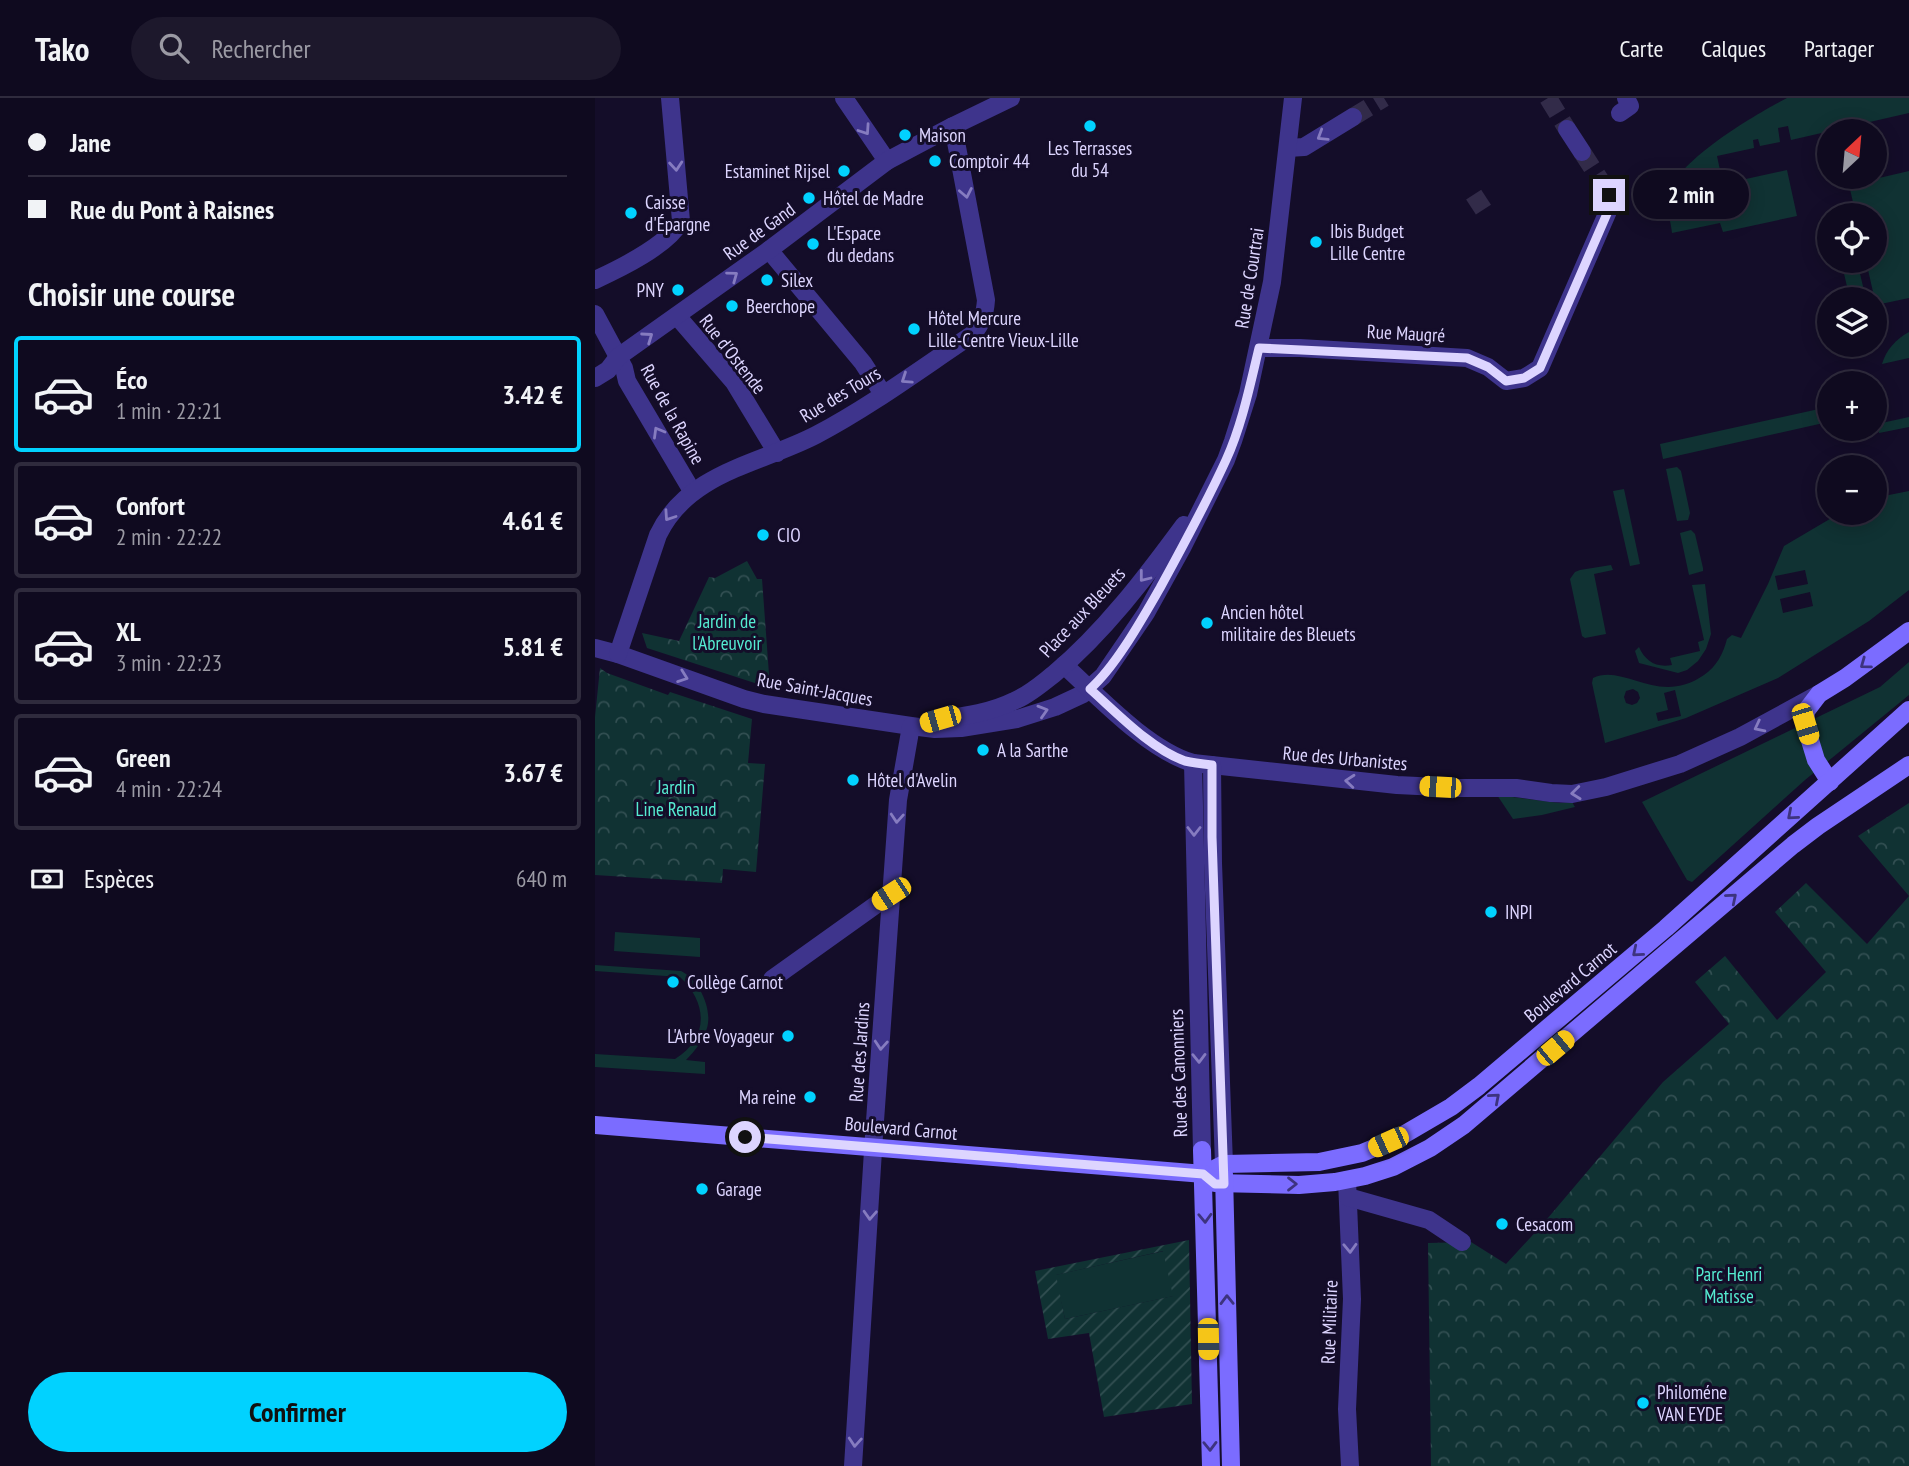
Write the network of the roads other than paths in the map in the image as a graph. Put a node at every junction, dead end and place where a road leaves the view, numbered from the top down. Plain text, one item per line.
1 (670, 98) edge
2 (844, 98) edge
3 (1011, 98) edge
4 (1293, 98) edge
5 (1353, 117) tunnel mouth
6 (953, 126) junction
7 (1567, 129) tunnel mouth
8 (1288, 148) junction
9 (1582, 152) tunnel mouth
10 (887, 161) junction
11 (1604, 186) tunnel mouth
12 (769, 250) junction
13 (595, 280) edge
14 (595, 314) edge
15 (677, 316) junction
16 (1259, 348) junction
17 (618, 357) junction
18 (595, 378) edge
19 (883, 394) junction
20 (777, 453) junction
21 (1226, 460) joint
22 (1214, 483) junction
23 (692, 491) junction
24 (1909, 631) edge
25 (595, 648) edge
26 (618, 654) junction
27 (1064, 665) junction
28 (1090, 689) junction
29 (1819, 695) junction
30 (1909, 710) edge
31 (911, 726) junction
32 (1193, 763) junction
33 (1212, 765) junction
34 (1907, 765) edge
35 (1836, 776) junction
36 (891, 894) junction
37 (772, 979) dead end
38 (595, 1125) edge
39 (874, 1147) junction
40 (1224, 1164) junction
41 (1203, 1174) junction
42 (1224, 1184) junction
43 (1348, 1188) junction
44 (1462, 1242) dead end
45 (853, 1466) edge
46 (1211, 1466) edge
47 (1231, 1466) edge
48 (1350, 1466) edge

1 -> 13 street
2 -> 10 street
3 - 6 street, Rue de Gand
4 - 8 street, Rue de Courtrai
5 -> 8 street
6 - 10 street, Rue de Gand
6 -> 19 street, Rue des Tours
7 - 9 street
8 - 16 street, Rue de Courtrai
10 - 12 street, Rue de Gand
11 - 16 street, Rue Maugré
15 -> 12 street, Rue de Gand
12 - 19 street
14 - 17 street, Rue de la Rapine
17 -> 15 street, Rue de Gand
15 - 20 street, Rue d'Ostende
16 - 21 street, Rue de Courtrai
17 - 18 street, Rue de Gand
23 -> 17 street, Rue de la Rapine
19 - 20 street, Rue des Tours
20 - 23 street, Rue des Tours
21 - 22 street, Place aux Bleuets
22 -> 27 street, Place aux Bleuets
22 - 28 street, Place aux Bleuets
23 -> 26 street, Rue des Tours
24 -> 29 street, Rue des Urbanistes
25 - 26 street, Rue Saint-Jacques
26 -> 31 street, Rue Saint-Jacques
27 - 28 street, Rue des Urbanistes
27 - 31 street, Place aux Bleuets
31 -> 28 street, Place aux Bleuets
28 - 32 street, Rue des Urbanistes
29 -> 33 street, Rue des Urbanistes
29 - 35 street
30 - 35 street, Boulevard Carnot
31 -> 36 street, Rue des Jardins
32 - 33 street, Rue des Urbanistes
32 -> 41 street, Rue des Canonniers
33 - 40 street
43 -> 34 street, Boulevard Carnot
35 -> 40 street, Boulevard Carnot
36 - 37 street
36 -> 39 street, Rue des Jardins
38 - 39 street, Boulevard Carnot
39 - 41 street, Boulevard Carnot
39 -> 45 street, Rue des Jardins
40 - 41 street, Boulevard Carnot
40 - 42 street
41 - 42 street, Boulevard Carnot
41 -> 46 street, Rue des Canonniers
42 -> 43 street, Boulevard Carnot
47 -> 42 street
43 - 44 street
43 -> 48 street, Rue Militaire

